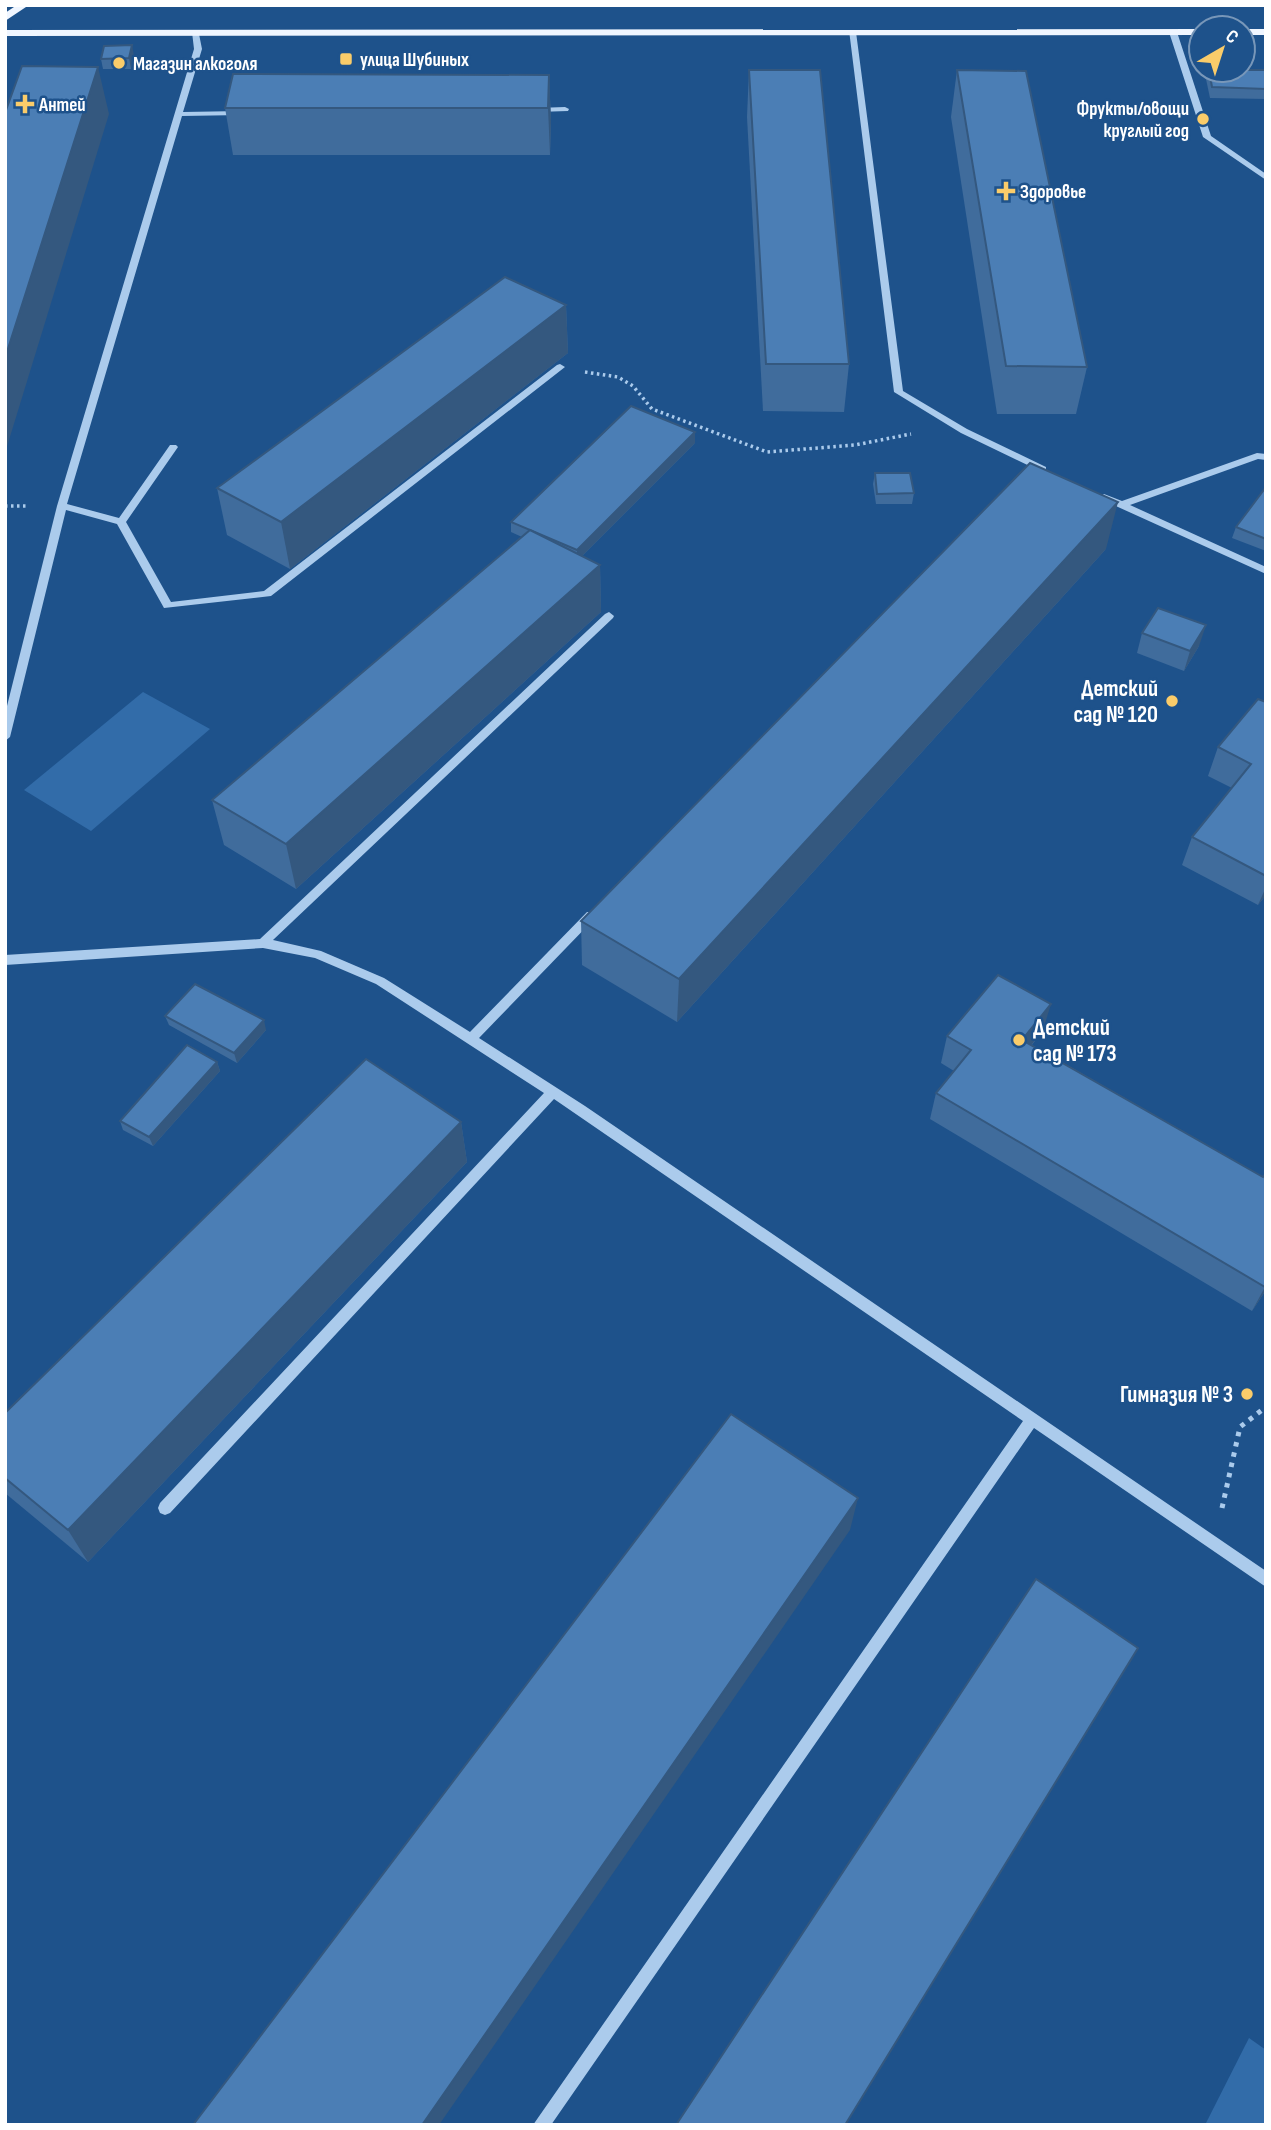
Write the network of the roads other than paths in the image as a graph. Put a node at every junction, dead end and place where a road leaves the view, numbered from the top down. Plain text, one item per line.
1 (24, 5) edge
2 (5, 18) edge
3 (852, 32) junction
4 (1173, 32) junction
5 (1187, 32) edge
6 (5, 33) edge
7 (195, 34) junction
8 (565, 109) dead end
9 (523, 110) edge
10 (248, 113) edge
11 (180, 114) junction
12 (1266, 178) edge
13 (560, 367) road end
14 (173, 447) dead end
15 (1266, 457) edge
16 (1030, 464) junction
17 (1020, 474) edge
18 (1053, 474) edge
19 (1098, 495) edge
20 (1121, 505) junction
21 (62, 506) junction
22 (121, 522) junction
23 (1266, 571) edge
24 (609, 616) dead end
25 (5, 737) edge
26 (597, 909) edge
27 (263, 943) junction
28 (5, 960) edge
29 (472, 1038) junction
30 (553, 1092) junction
31 (1032, 1419) junction
32 (165, 1508) dead end
33 (1266, 1580) edge
34 (541, 2125) edge

1 - 2 main road
3 - 4 main road
3 - 7 main road
3 - 16 lane
4 - 5 main road
4 - 12 lane
6 - 7 main road
7 - 11 lane
8 - 9 lane
10 - 11 lane
11 - 21 lane
13 - 22 lane
14 - 22 lane
15 - 20 lane
16 - 17 lane
16 - 18 lane
19 - 20 lane
20 - 23 lane
21 - 22 lane
21 - 25 lane
24 - 27 lane
26 - 29 lane
27 - 28 lane
27 - 29 lane
29 - 30 lane
30 - 31 lane
30 - 32 lane
31 - 33 lane
31 - 34 lane

